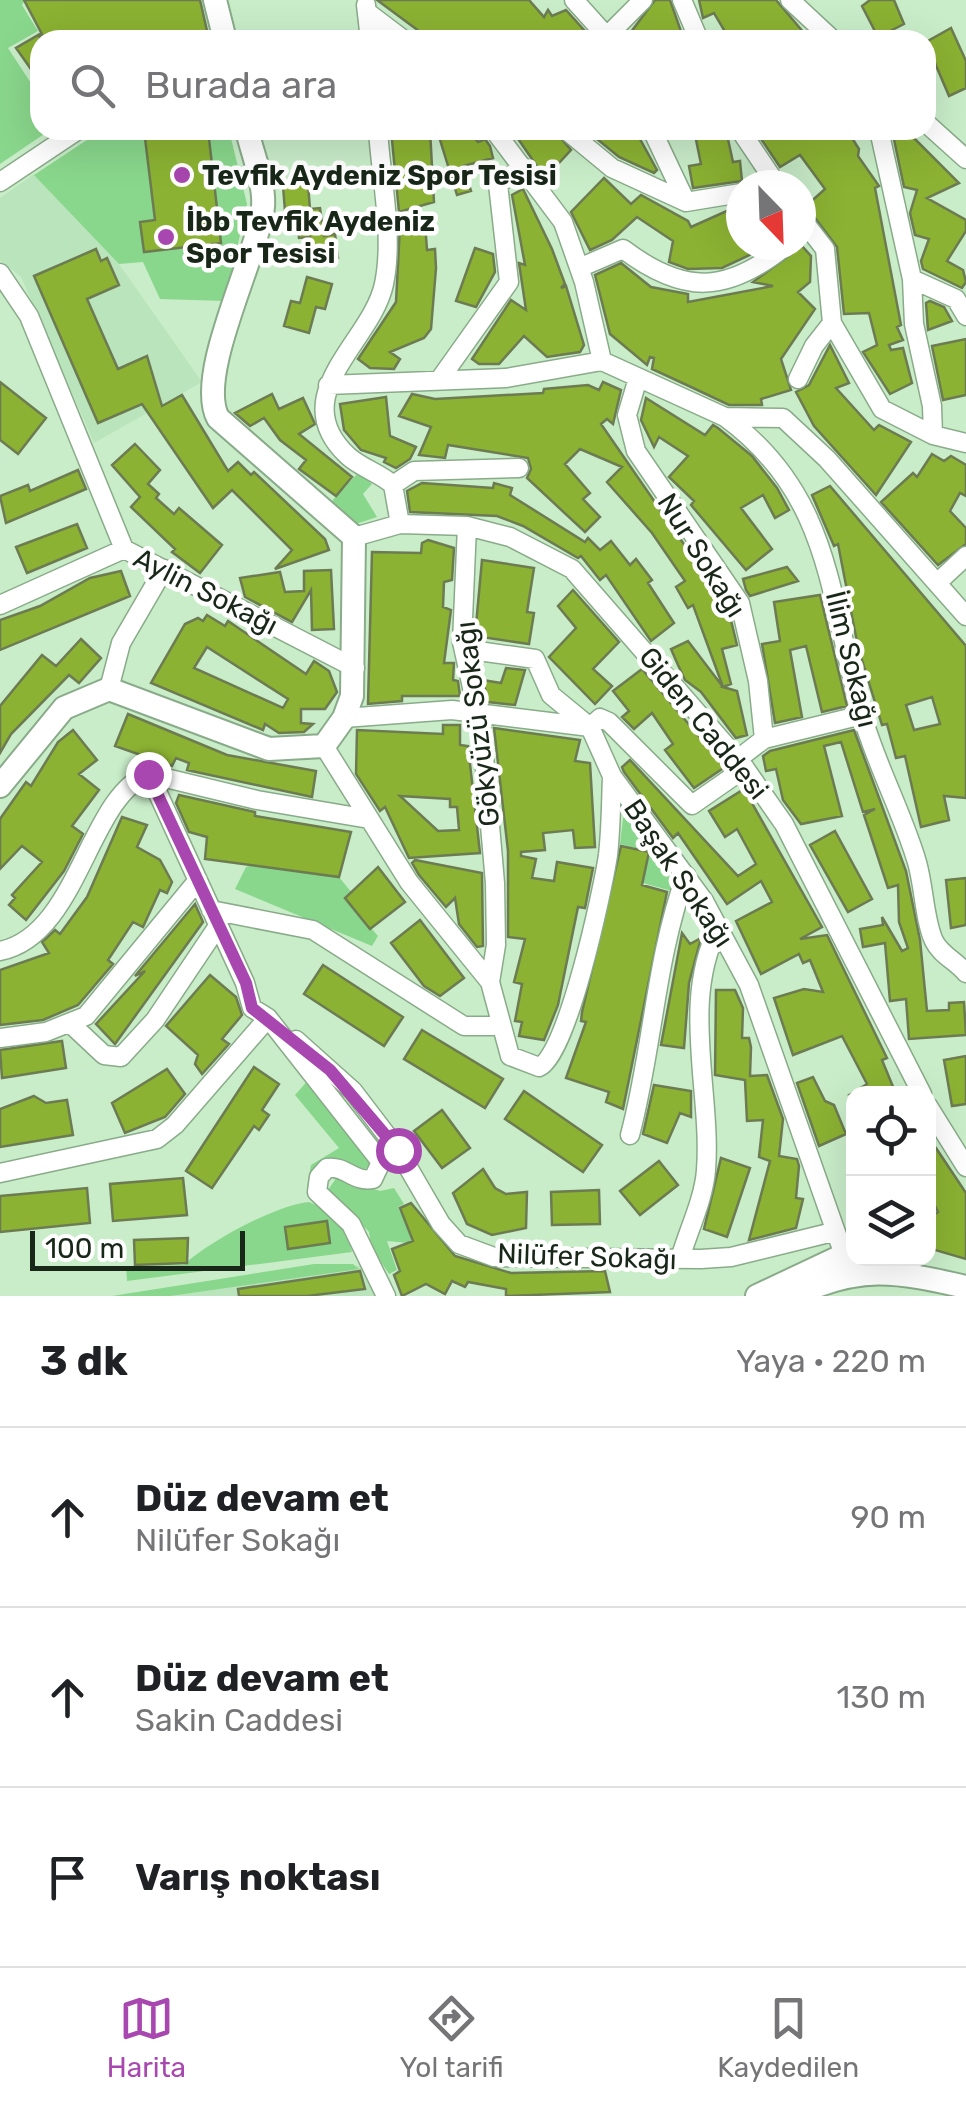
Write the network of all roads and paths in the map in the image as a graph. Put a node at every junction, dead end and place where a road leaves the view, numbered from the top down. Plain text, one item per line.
1 (215, 0) edge
2 (574, 0) edge
3 (643, 0) edge
4 (682, 0) edge
5 (790, 0) edge
6 (366, 6) edge
7 (220, 30) edge
8 (393, 30) edge
9 (602, 30) edge
10 (616, 30) edge
11 (695, 30) edge
12 (818, 30) edge
13 (936, 132) edge
14 (63, 140) edge
15 (249, 140) edge
16 (379, 140) edge
17 (505, 140) edge
18 (578, 140) edge
19 (657, 140) edge
20 (747, 140) edge
21 (882, 140) edge
22 (966, 158) edge
23 (523, 167) junction
24 (767, 170) edge
25 (0, 182) edge
26 (726, 195) edge
27 (686, 202) junction
28 (816, 239) edge
29 (765, 260) edge
30 (580, 268) junction
31 (0, 274) edge
32 (912, 279) junction
33 (961, 301) edge
34 (966, 316) edge
35 (832, 324) junction
36 (602, 361) junction
37 (638, 378) junction
38 (440, 379) junction
39 (798, 379) dead end
40 (328, 385) junction
41 (725, 417) junction
42 (933, 434) junction
43 (966, 443) edge
44 (519, 468) dead end
45 (394, 485) junction
46 (400, 524) junction
47 (467, 526) junction
48 (354, 537) junction
49 (124, 549) junction
50 (966, 556) edge
51 (164, 569) junction
52 (937, 583) junction
53 (0, 605) edge
54 (966, 616) edge
55 (467, 658) junction
56 (354, 668) junction
57 (109, 689) junction
58 (477, 716) junction
59 (862, 716) junction
60 (344, 718) junction
61 (590, 727) junction
62 (764, 739) junction
63 (324, 746) junction
64 (742, 763) junction
65 (148, 774) junction
66 (612, 776) junction
67 (0, 786) edge
68 (368, 819) junction
69 (686, 874) junction
70 (198, 880) junction
71 (215, 918) junction
72 (719, 927) junction
73 (0, 950) edge
74 (966, 973) edge
75 (490, 982) junction
76 (268, 1018) junction
77 (72, 1024) junction
78 (500, 1026) junction
79 (0, 1038) edge
80 (918, 1086) edge
81 (936, 1119) edge
82 (630, 1135) dead end
83 (966, 1167) edge
84 (0, 1174) edge
85 (834, 1232) junction
86 (846, 1255) edge
87 (680, 1259) junction
88 (846, 1262) edge
89 (846, 1263) edge
90 (863, 1266) edge
91 (931, 1266) edge
92 (966, 1273) edge
93 (966, 1287) edge
94 (386, 1296) edge
95 (757, 1296) edge
96 (793, 1296) edge

1 - 7 main road
2 - 9 street
3 - 10 street
4 - 11 street
5 - 12 street
6 - 8 street
13 - 22 street
14 - 25 street
15 - 48 main road
16 - 40 street
17 - 23 street
18 - 27 street
19 - 27 street
20 - 24 street
21 - 32 street
23 - 30 street
23 - 38 street
26 - 27 street
28 - 35 street
29 - 30 street
30 - 36 street
31 - 49 street
32 - 33 street
32 - 42 street
33 - 34 street
35 - 39 street
35 - 42 street
36 - 37 street
36 - 38 street
37 - 41 street
37 - 62 street, Nur Sokağı
38 - 40 street
40 - 45 street
41 - 52 street
41 - 59 street, İlim Sokağı
42 - 43 street
44 - 45 street
45 - 46 street
46 - 47 street, Giden Caddesi
46 - 48 street, Giden Caddesi
47 - 55 street, Gökyüzü Sokağı
47 - 64 street, Giden Caddesi
48 - 56 main road
49 - 51 street, Aylin Sokağı
49 - 53 street, Aylin Sokağı
50 - 52 street
51 - 56 street, Aylin Sokağı
51 - 57 street
52 - 54 street
55 - 58 street, Gökyüzü Sokağı
55 - 61 street
56 - 60 main road
57 - 63 main road
57 - 67 main road
58 - 60 street
58 - 61 street
58 - 75 street, Gökyüzü Sokağı
59 - 62 street
59 - 74 street, İlim Sokağı
60 - 63 main road
61 - 64 street
61 - 66 street, Başak Sokağı
62 - 64 street
63 - 68 street
64 - 80 street, Giden Caddesi
65 - 68 street
65 - 70 street
65 - 73 street
66 - 69 street, Başak Sokağı
66 - 78 street
68 - 75 street
69 - 72 street, Başak Sokağı
69 - 82 street
70 - 71 street
70 - 77 street
71 - 76 street
71 - 77 street
71 - 78 street
72 - 85 street, Başak Sokağı
72 - 87 street
75 - 78 street
76 - 84 street
76 - 87 street, Nilüfer Sokağı
76 - 94 street
77 - 79 street
81 - 83 street
85 - 86 street, Başak Sokağı
85 - 87 street, Nilüfer Sokağı
88 - 95 main road
89 - 96 main road
90 - 93 main road
91 - 92 main road

